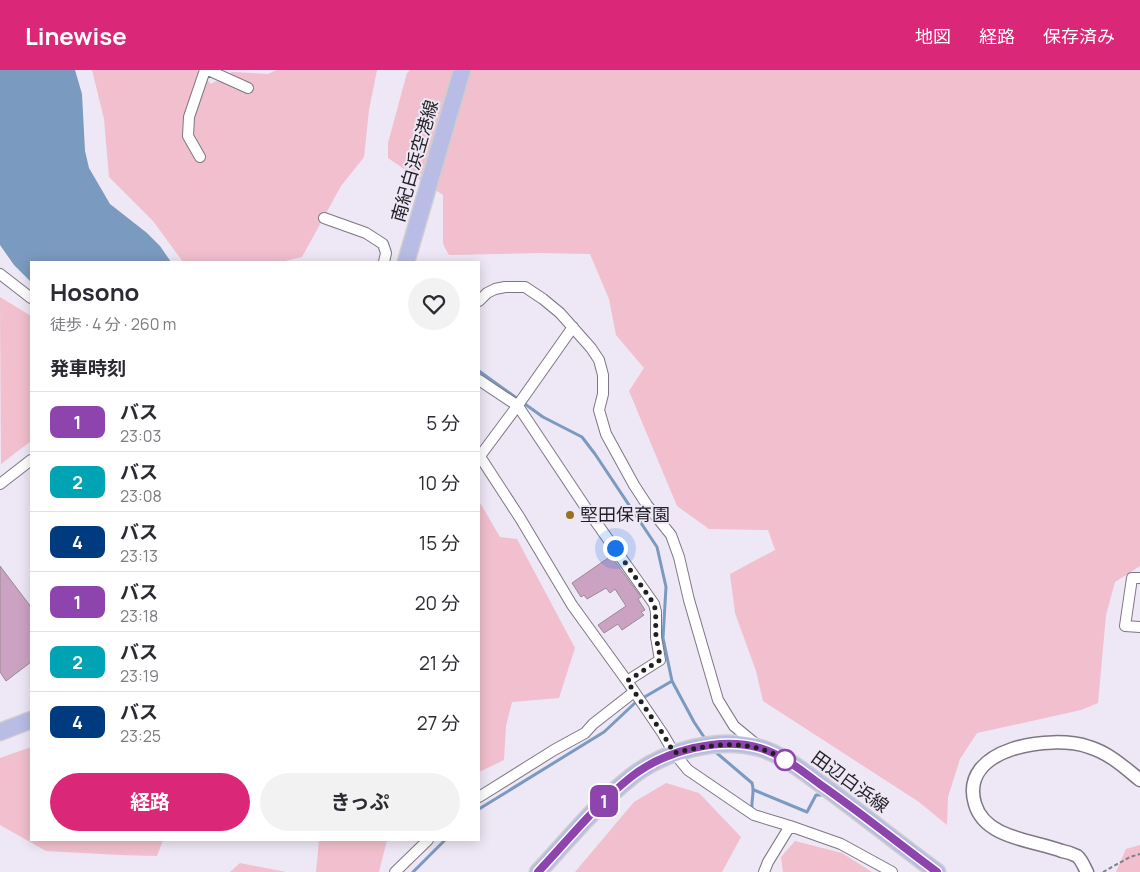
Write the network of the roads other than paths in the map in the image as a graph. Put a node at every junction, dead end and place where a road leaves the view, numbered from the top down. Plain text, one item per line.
1 (206, 70) edge
2 (462, 70) edge
3 (248, 88) dead end
4 (200, 158) dead end
5 (324, 218) dead end
6 (384, 261) edge
7 (406, 261) edge
8 (0, 274) edge
9 (30, 297) edge
10 (480, 300) edge
11 (573, 327) junction
12 (480, 381) edge
13 (520, 403) junction
14 (480, 454) edge
15 (480, 457) edge
16 (30, 461) edge
17 (0, 484) edge
18 (1140, 578) edge
19 (1140, 627) edge
20 (627, 681) junction
21 (635, 693) junction
22 (30, 720) edge
23 (0, 732) edge
24 (760, 748) junction
25 (674, 753) junction
26 (1140, 780) edge
27 (480, 796) edge
28 (790, 826) junction
29 (427, 841) edge
30 (395, 872) edge
31 (538, 872) edge
32 (764, 872) edge
33 (892, 872) edge
34 (937, 872) edge
35 (1087, 872) edge

1 - 3 street
1 - 4 street
2 - 7 main road, 南紀白浜空港線
5 - 6 street
8 - 9 street
10 - 11 street
11 - 13 street
11 - 24 street
12 - 13 street
13 - 14 street
13 - 20 street
15 - 20 street
16 - 17 street
18 - 19 street
20 - 21 street
21 - 25 street
21 - 27 street
22 - 23 main road
24 - 25 main road, 田辺白浜線
24 - 34 main road, 田辺白浜線
25 - 28 street
25 - 31 main road, 田辺白浜線
26 - 35 street
28 - 32 street
28 - 33 street
29 - 30 street

